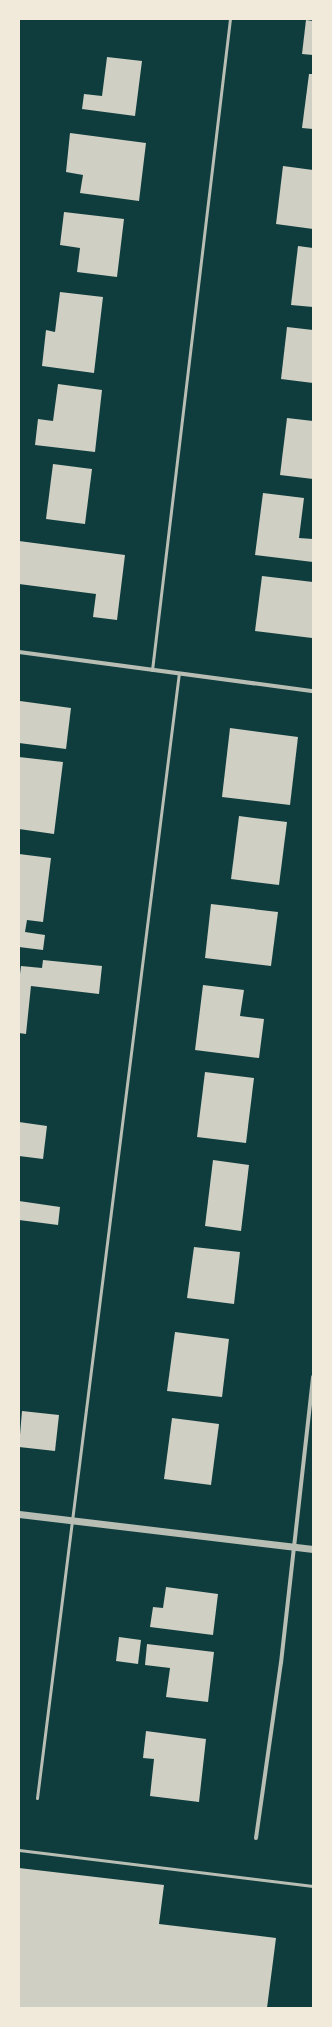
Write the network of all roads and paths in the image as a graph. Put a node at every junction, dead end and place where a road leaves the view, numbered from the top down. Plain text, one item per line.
1 (230, 19) edge
2 (19, 652) edge
3 (152, 670) junction
4 (180, 673) junction
5 (313, 691) edge
6 (313, 1377) edge
7 (19, 1514) edge
8 (72, 1520) junction
9 (295, 1546) junction
10 (313, 1549) edge
11 (37, 1798) dead end
12 (256, 1838) dead end
13 (19, 1850) edge
14 (313, 1886) edge

1 - 3 lane
2 - 3 street
3 - 4 street
4 - 5 street
4 - 8 lane
6 - 9 street
7 - 8 street
8 - 9 street
8 - 11 lane
9 - 10 street
9 - 12 street
13 - 14 lane

